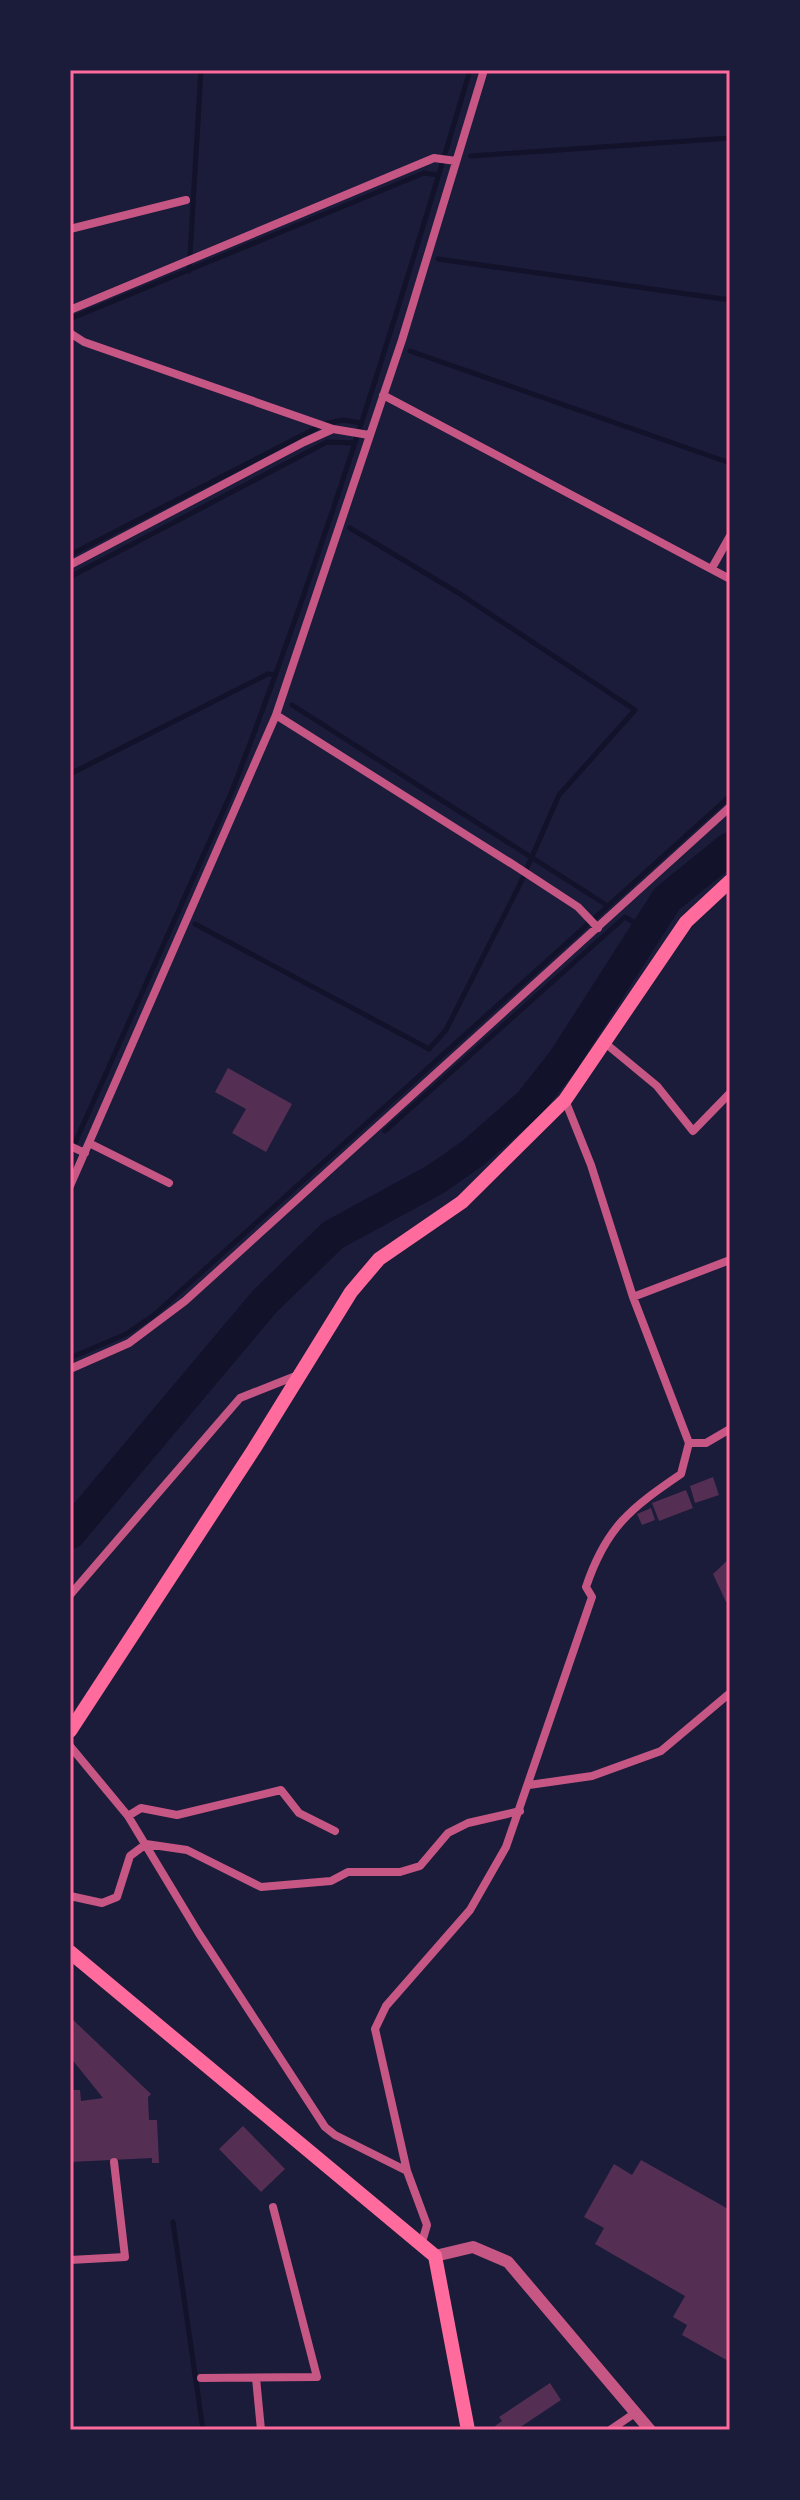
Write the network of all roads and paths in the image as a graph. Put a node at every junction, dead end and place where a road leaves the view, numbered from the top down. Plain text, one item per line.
1 (484, 70) edge
2 (452, 161) junction
3 (186, 200) dead end
4 (70, 229) edge
5 (70, 310) edge
6 (70, 333) edge
7 (383, 395) junction
8 (333, 429) junction
9 (366, 434) junction
10 (730, 536) edge
11 (70, 565) edge
12 (712, 568) junction
13 (730, 579) edge
14 (276, 715) junction
15 (730, 807) edge
16 (730, 881) edge
17 (597, 927) junction
18 (605, 1043) junction
19 (730, 1093) edge
20 (565, 1100) junction
21 (89, 1143) junction
22 (70, 1146) edge
23 (85, 1153) junction
24 (169, 1183) dead end
25 (70, 1186) edge
26 (730, 1260) edge
27 (633, 1297) junction
28 (70, 1369) edge
29 (301, 1374) junction
30 (730, 1429) edge
31 (689, 1443) junction
32 (70, 1595) edge
33 (730, 1693) edge
34 (70, 1731) edge
35 (70, 1746) edge
36 (529, 1785) junction
37 (520, 1811) junction
38 (128, 1816) junction
39 (335, 1831) dead end
40 (146, 1844) junction
41 (70, 1896) edge
42 (70, 1952) edge
43 (114, 2162) dead end
44 (407, 2171) junction
45 (273, 2207) dead end
46 (422, 2242) junction
47 (435, 2256) junction
48 (70, 2260) edge
49 (201, 2378) dead end
50 (256, 2378) junction
51 (635, 2413) junction
52 (261, 2430) edge
53 (468, 2430) edge
54 (610, 2430) edge
55 (650, 2430) edge

1 - 2 street
2 - 5 street
2 - 7 street
3 - 4 street
6 - 8 street
7 - 9 street
7 - 12 street
8 - 9 street
8 - 11 street
9 - 14 street
10 - 12 street
12 - 13 street
14 - 17 street
14 - 21 street
15 - 17 street
16 - 18 main road
17 - 28 street
18 - 19 street
18 - 20 main road
20 - 27 street
20 - 29 main road
21 - 23 street
21 - 24 street
22 - 23 street
23 - 25 street
26 - 27 street
27 - 31 street
29 - 32 street
29 - 34 main road
30 - 31 street
31 - 36 street
33 - 36 street
35 - 38 street
36 - 37 street
37 - 40 street
37 - 44 street
38 - 39 street
38 - 40 street
40 - 41 street
40 - 44 street
42 - 46 main road
43 - 48 street
44 - 46 street
45 - 50 street
46 - 47 main road
47 - 51 street
47 - 53 main road
49 - 50 street
50 - 52 street
51 - 54 street
51 - 55 street

